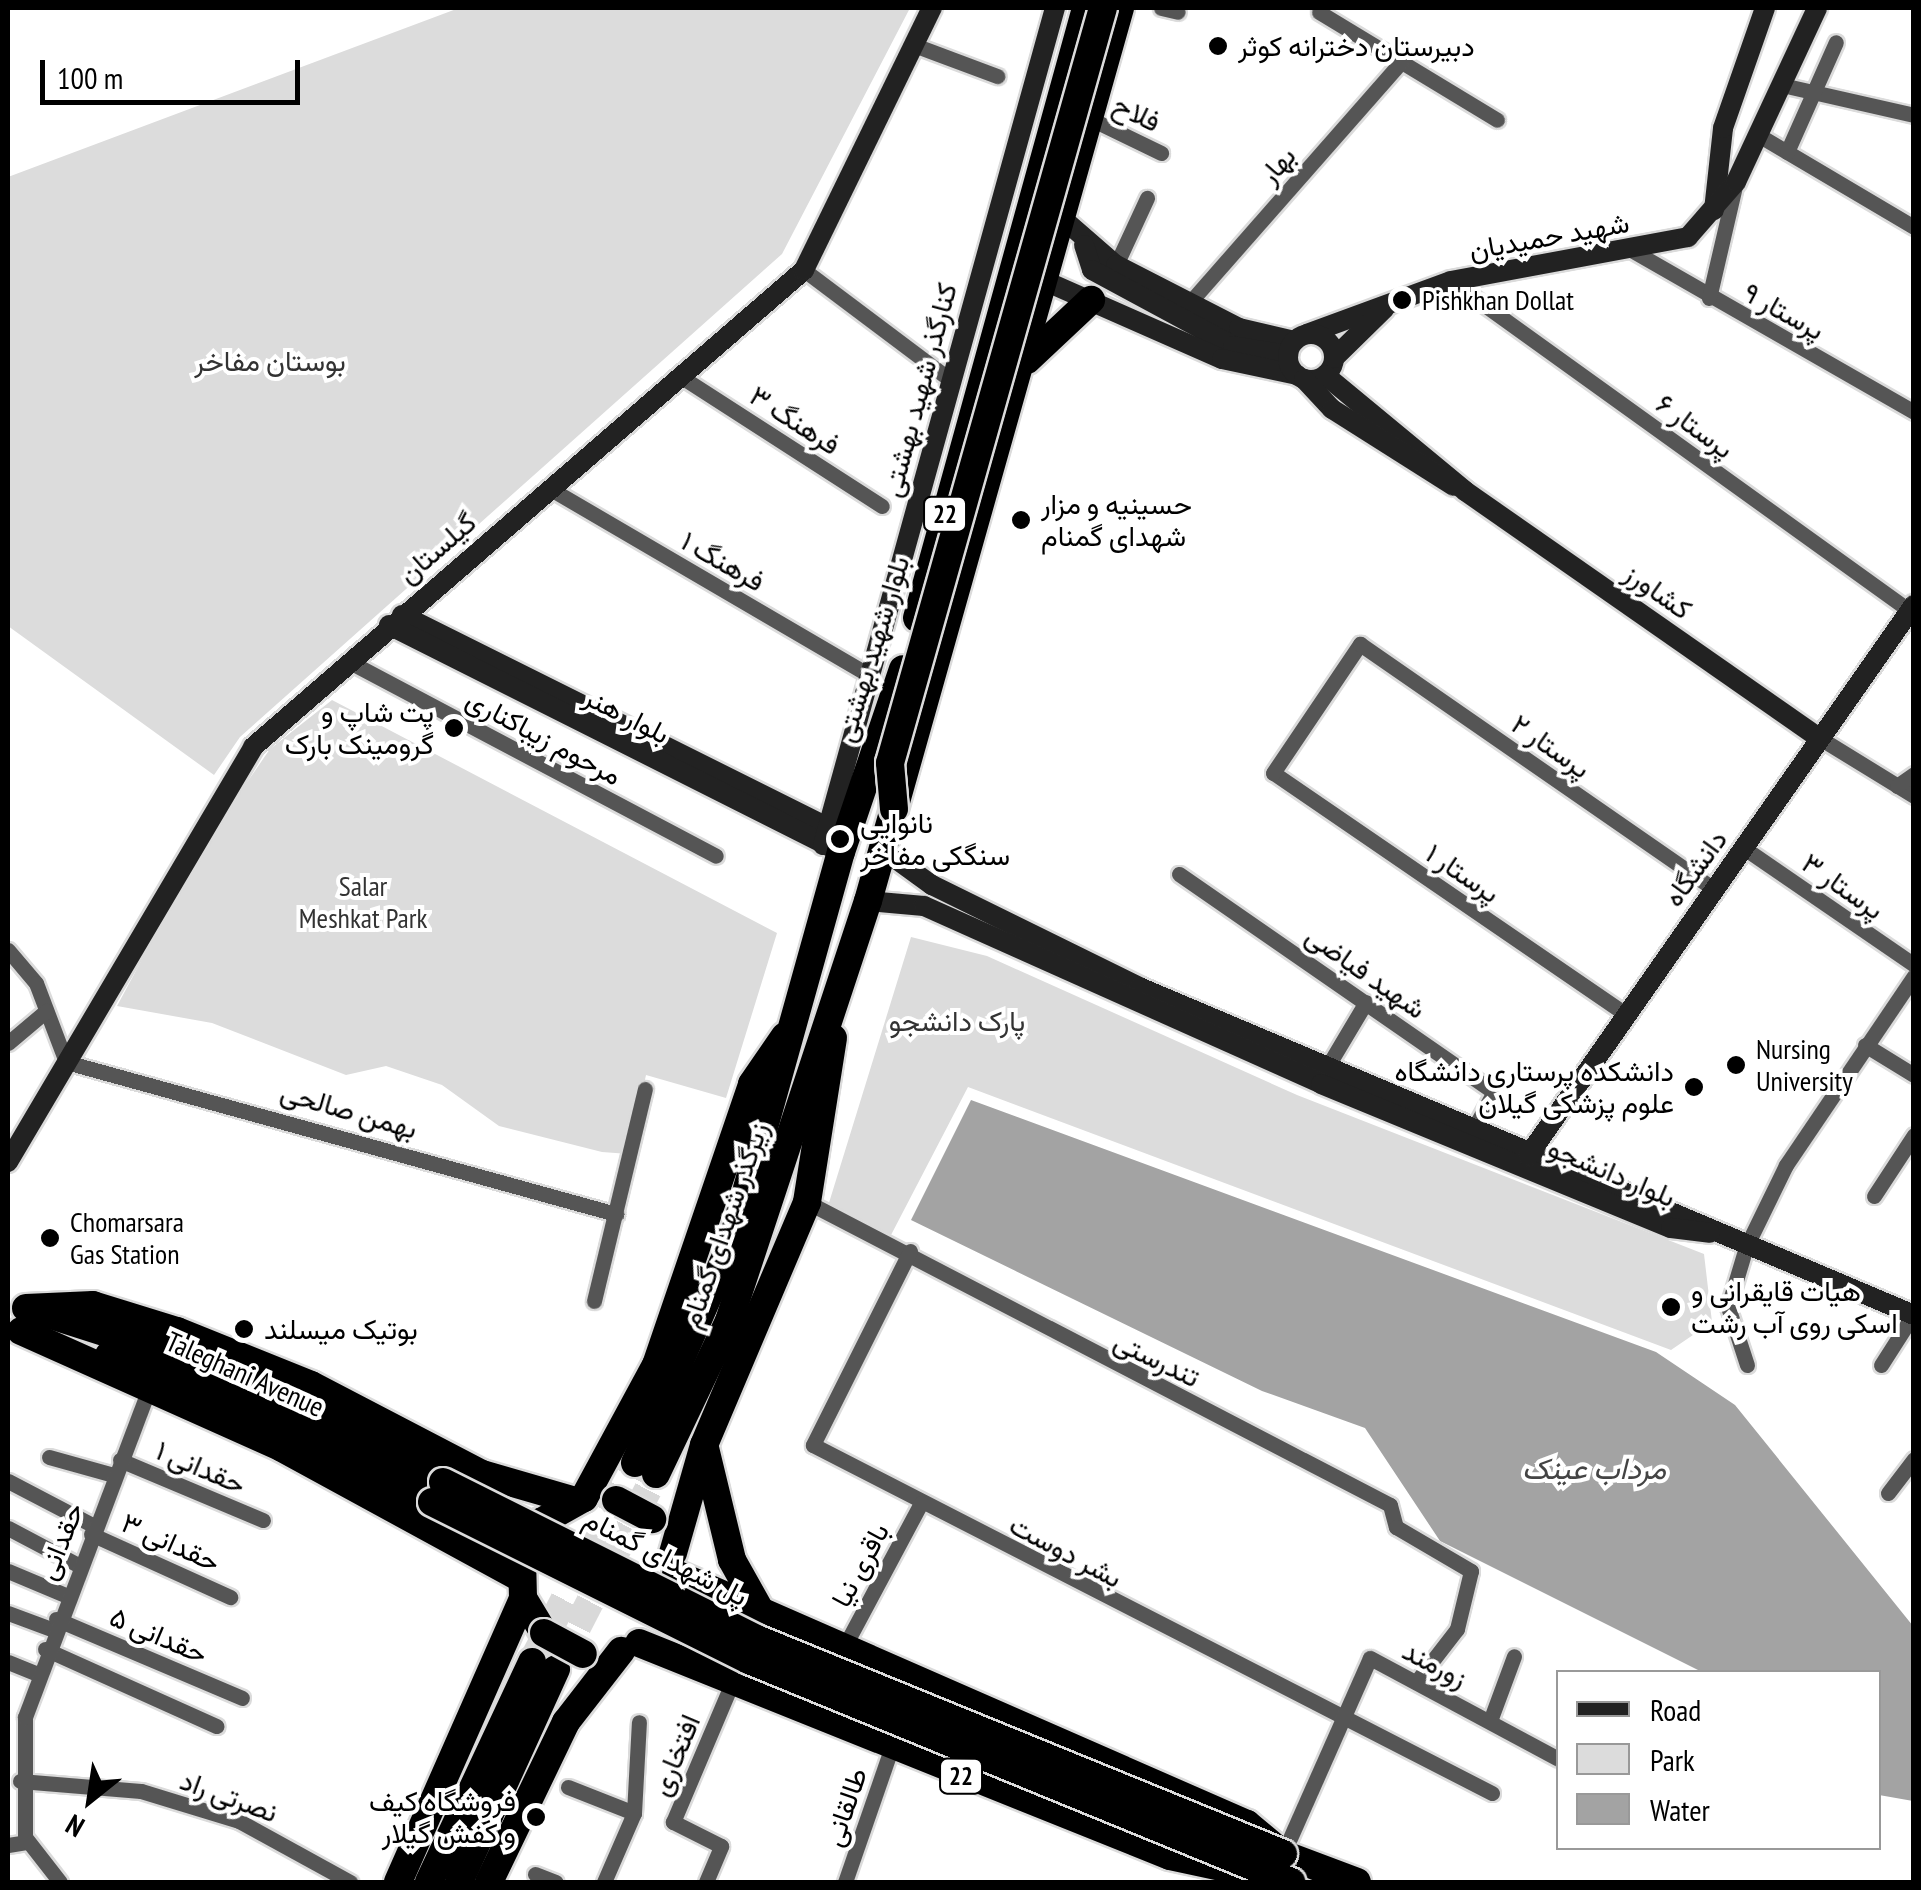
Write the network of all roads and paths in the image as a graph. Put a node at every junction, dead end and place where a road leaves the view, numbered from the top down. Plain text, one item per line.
1 (932, 8) edge
2 (1055, 8) edge
3 (1086, 8) edge
4 (1104, 8) edge
5 (1120, 8) edge
6 (1161, 8) edge
7 (1765, 8) edge
8 (1816, 8) edge
9 (1178, 12) dead end
10 (1319, 12) dead end
11 (1836, 42) dead end
12 (914, 45) junction
13 (1400, 62) junction
14 (997, 76) dead end
15 (1782, 85) junction
16 (1815, 90) junction
17 (1914, 115) edge
18 (1091, 119) junction
19 (1497, 120) dead end
20 (1760, 136) junction
21 (1787, 152) junction
22 (1161, 153) dead end
23 (1736, 182) junction
24 (1147, 198) dead end
25 (1714, 217) junction
26 (1063, 220) junction
27 (1914, 227) edge
28 (1084, 245) junction
29 (1632, 250) junction
30 (1116, 265) junction
31 (804, 270) junction
32 (1014, 270) junction
33 (1046, 281) junction
34 (1452, 281) junction
35 (1709, 298) junction
36 (1090, 300) junction
37 (1192, 301) junction
38 (1390, 304) junction
39 (1307, 360) junction
40 (1020, 370) junction
41 (680, 376) junction
42 (950, 379) junction
43 (1914, 412) edge
44 (549, 488) junction
45 (882, 506) dead end
46 (1912, 610) edge
47 (395, 620) junction
48 (1360, 644) joint
49 (348, 661) junction
50 (872, 677) junction
51 (1818, 737) junction
52 (1914, 774) edge
53 (1898, 786) junction
54 (1914, 796) edge
55 (894, 809) junction
56 (835, 840) junction
57 (1744, 848) junction
58 (882, 849) junction
59 (716, 856) dead end
60 (1179, 874) dead end
61 (932, 886) junction
62 (1714, 889) junction
63 (868, 901) junction
64 (924, 906) junction
65 (8, 950) edge
66 (1914, 964) edge
67 (1914, 976) edge
68 (837, 990) junction
69 (1366, 1002) junction
70 (1156, 1004) junction
71 (46, 1011) junction
72 (1624, 1013) junction
73 (797, 1018) junction
74 (8, 1043) edge
75 (1865, 1045) junction
76 (66, 1062) junction
77 (1329, 1064) junction
78 (1914, 1075) edge
79 (1320, 1084) junction
80 (645, 1089) dead end
81 (1477, 1123) junction
82 (1914, 1135) edge
83 (1528, 1156) junction
84 (8, 1162) edge
85 (1874, 1196) dead end
86 (808, 1202) junction
87 (616, 1214) junction
88 (1746, 1246) junction
89 (910, 1251) junction
90 (594, 1300) dead end
91 (1913, 1314) edge
92 (24, 1320) junction
93 (1880, 1364) dead end
94 (1747, 1365) dead end
95 (149, 1388) junction
96 (704, 1444) junction
97 (49, 1457) dead end
98 (1914, 1459) edge
99 (117, 1468) junction
100 (482, 1474) junction
101 (8, 1481) edge
102 (1888, 1493) dead end
103 (580, 1500) junction
104 (922, 1502) junction
105 (263, 1520) dead end
106 (8, 1528) edge
107 (93, 1530) junction
108 (451, 1534) junction
109 (675, 1563) junction
110 (78, 1565) junction
111 (8, 1570) edge
112 (521, 1588) junction
113 (65, 1595) junction
114 (230, 1596) dead end
115 (8, 1613) edge
116 (765, 1620) junction
117 (54, 1624) junction
118 (630, 1647) junction
119 (45, 1649) junction
120 (842, 1652) junction
121 (1514, 1656) dead end
122 (8, 1662) edge
123 (38, 1674) junction
124 (899, 1676) junction
125 (734, 1678) junction
126 (1416, 1682) junction
127 (242, 1698) dead end
128 (1337, 1719) junction
129 (1490, 1721) junction
130 (639, 1722) dead end
131 (216, 1726) dead end
132 (861, 1736) junction
133 (892, 1749) junction
134 (1556, 1759) edge
135 (20, 1781) junction
136 (568, 1788) dead end
137 (1492, 1793) dead end
138 (634, 1813) junction
139 (28, 1842) junction
140 (8, 1845) edge
141 (1283, 1854) junction
142 (535, 1874) dead end
143 (58, 1882) edge
144 (350, 1882) edge
145 (398, 1882) edge
146 (429, 1882) edge
147 (459, 1882) edge
148 (489, 1882) edge
149 (556, 1882) edge
150 (604, 1882) edge
151 (706, 1882) edge
152 (845, 1882) edge
153 (1292, 1882) edge
154 (1358, 1882) edge

1 - 12 street, گیلستان
2 - 42 street, کنارگذر شهید بهشتی
3 - 32 highway, بلوار شهید بهشتی / 22
4 - 55 highway, bridge
5 - 18 highway, 22
6 - 9 street
7 - 25 street
8 - 15 street
10 - 13 street
11 - 16 street
12 - 14 street
12 - 31 street, گیلستان
13 - 19 street
13 - 37 street, بهار
15 - 16 street
15 - 20 street
16 - 17 street
16 - 21 street
18 - 22 street, فلاح
18 - 26 highway, 22
20 - 21 street
20 - 23 street
21 - 27 street
23 - 25 street
23 - 35 street
24 - 30 street
25 - 29 street, شهید حمیدیان
26 - 28 street
26 - 33 highway, 22
28 - 30 street
28 - 39 street
29 - 34 street, شهید حمیدیان
29 - 35 street, پرستار ۹
30 - 37 street
31 - 41 street, گیلستان
31 - 42 street
32 - 33 highway
32 - 56 highway, بلوار شهید بهشتی / 22
33 - 36 street
33 - 40 highway, 22
34 - 38 street, شهید حمیدیان
34 - 46 street, پرستار ۶
35 - 43 street, پرستار ۹
36 - 39 street
36 - 40 highway
37 - 39 street
38 - 39 street, شهید حمیدیان
38 - 39 street, شهید حمیدیان
39 - 51 street, کشاورز
40 - 55 highway, 22
41 - 44 street, گیلستان
41 - 45 street, فرهنگ ۳
42 - 50 street, کنارگذر شهید بهشتی
44 - 47 street, گیلستان
44 - 50 street, فرهنگ ۱
46 - 51 street, دانشگاه
47 - 49 street, گیلستان
47 - 56 street, بلوار هنر
48 - 62 street, پرستار ۲
48 - 72 street, پرستار ۱
49 - 59 street, مرحوم زیباکناری
49 - 76 street, گیلستان
50 - 56 street, کنارگذر شهید بهشتی
51 - 53 street
51 - 57 street, دانشگاه
52 - 53 street
53 - 54 street
55 - 58 highway, 22
56 - 73 highway, بلوار شهید بهشتی / 22
57 - 62 street, دانشگاه
57 - 66 street, پرستار ۳
58 - 61 street, بلوار دانشجو
58 - 63 highway, 22
60 - 69 street, شهید فیاضی
61 - 64 street
61 - 70 street, بلوار دانشجو
62 - 72 street, دانشگاه
63 - 64 street, بلوار دانشجو
63 - 68 highway, 22
64 - 70 street, بلوار دانشجو
65 - 71 street
67 - 75 street
68 - 73 highway, زیرگذر شهدای گمنام
68 - 86 highway, 22
69 - 77 street
69 - 81 street, شهید فیاضی
70 - 77 street, بلوار دانشجو
70 - 79 street, بلوار دانشجو
71 - 74 street
71 - 76 street
72 - 83 street, دانشگاه
73 - 103 highway, 22
75 - 78 street
75 - 88 street
76 - 84 street, گیلستان
76 - 87 street, بهمن صالحی
77 - 79 street
77 - 81 street, بلوار دانشجو
79 - 83 street, بلوار دانشجو
80 - 87 street
81 - 83 street, بلوار دانشجو
82 - 85 street
83 - 88 street, بلوار دانشجو
86 - 89 street, تندرستی
86 - 96 highway, 22
87 - 90 street
88 - 91 street, بلوار دانشجو
88 - 94 street
89 - 104 street, بشر دوست
89 - 126 street, تندرستی
91 - 93 street
92 - 95 highway
92 - 100 highway
92 - 141 highway, پل شهدای گمنام, bridge
92 - 153 highway, پل شهدای گمنام, bridge
95 - 99 street, حقدانی
95 - 108 highway
96 - 109 highway, 22
96 - 116 highway
97 - 99 street, حقدانی ۱
98 - 102 street
99 - 105 street, حقدانی ۱
99 - 107 street, حقدانی
100 - 103 highway
100 - 108 highway
101 - 107 street, حقدانی ۳
103 - 109 highway, bridge
103 - 112 highway, 22
104 - 120 street, باقری نیا
104 - 128 street, بشر دوست
106 - 110 street
107 - 110 street, حقدانی
107 - 114 street, حقدانی ۳
108 - 112 highway
109 - 116 highway, 22
109 - 118 highway, 22
110 - 113 street, حقدانی
111 - 113 street
112 - 118 highway, 22, bridge
112 - 145 highway
113 - 117 street, حقدانی
115 - 117 street, حقدانی ۵
116 - 120 highway, 22
116 - 125 highway
117 - 119 street, حقدانی
117 - 127 street, حقدانی ۵
118 - 125 highway, 22
118 - 148 highway
119 - 123 street, حقدانی
119 - 131 street
120 - 124 highway, 22
121 - 129 street
122 - 123 street
123 - 135 street, حقدانی
124 - 132 highway
124 - 141 highway, 22
125 - 132 highway, 22
125 - 151 street, افتخاری
126 - 128 street, زورمند
126 - 129 street, زورمند
128 - 137 street, بشر دوست
128 - 141 street, زورمند
129 - 134 street, زورمند
130 - 138 street
132 - 133 highway, 22
133 - 152 street, طالقانی
133 - 153 highway, 22
135 - 139 street, حقدانی
135 - 144 street, نصرتی راد
136 - 138 street
138 - 150 street
139 - 140 street
139 - 143 street
141 - 154 highway, 22
142 - 149 street
146 - 147 highway

